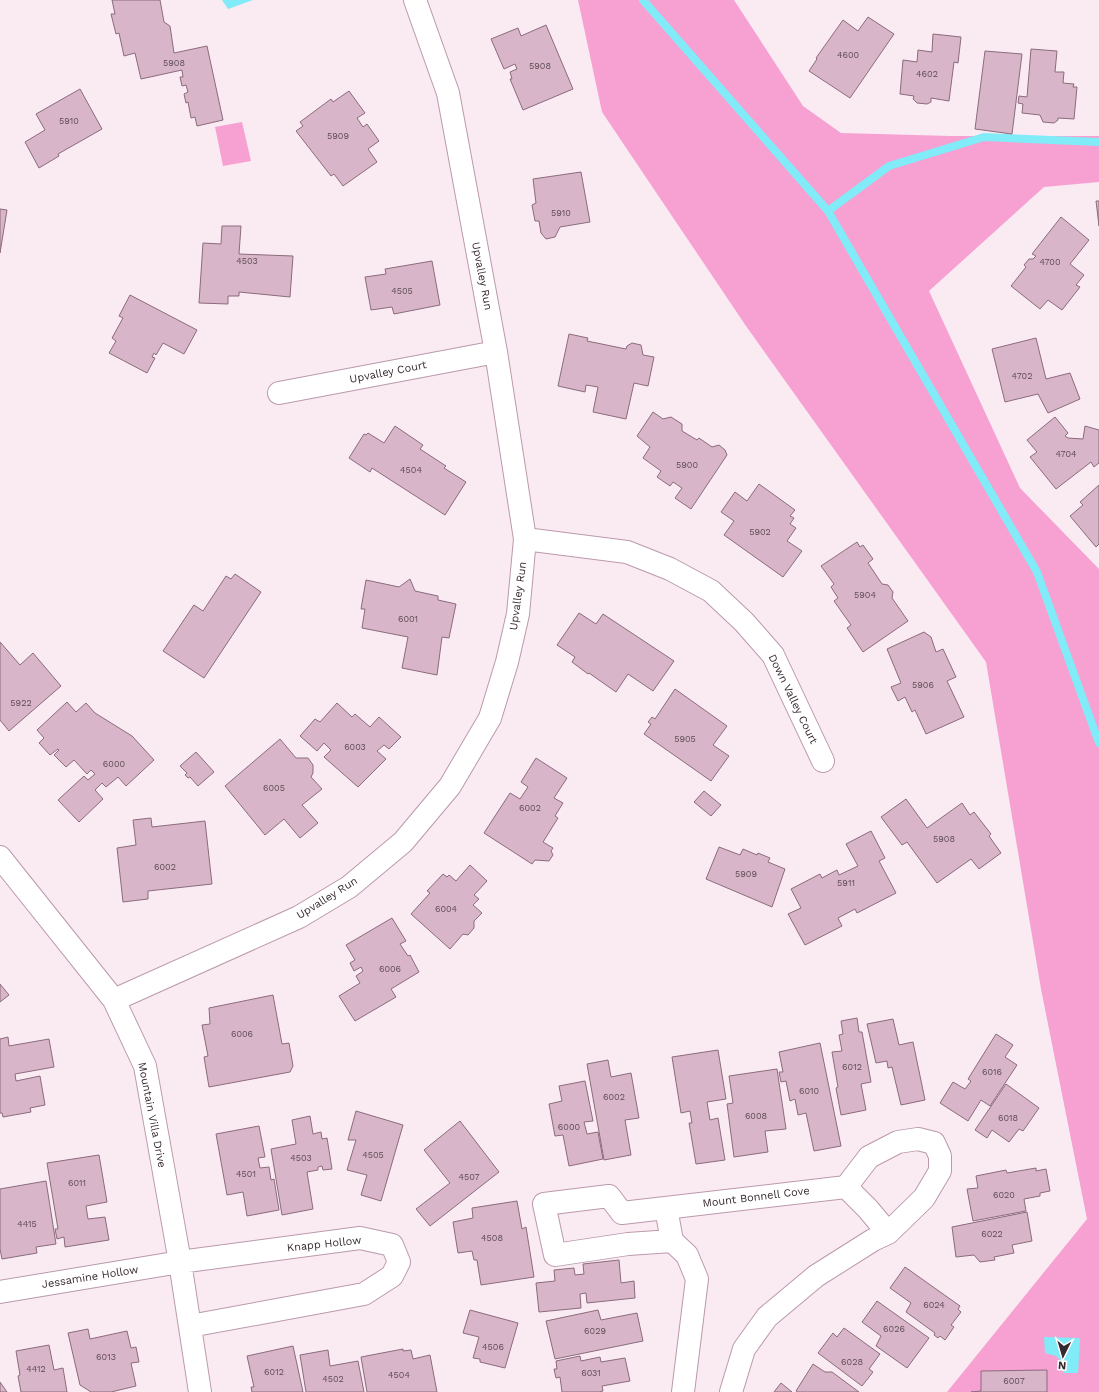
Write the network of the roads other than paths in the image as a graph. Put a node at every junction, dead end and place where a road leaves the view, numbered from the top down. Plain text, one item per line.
1 (415, 0) edge
2 (496, 352) junction
3 (279, 393) dead end
4 (525, 539) junction
5 (823, 761) dead end
6 (0, 858) edge
7 (114, 1000) junction
8 (846, 1187) junction
9 (666, 1208) junction
10 (888, 1233) junction
11 (672, 1241) junction
12 (180, 1262) junction
13 (0, 1292) edge
14 (190, 1326) junction
15 (200, 1392) edge
16 (683, 1392) edge
17 (731, 1392) edge

1 - 2 street, Upvalley Run
2 - 3 street, Upvalley Court
2 - 4 street, Upvalley Run
4 - 5 street, Down Valley Court
4 - 7 street, Upvalley Run
6 - 7 street, Mountain Villa Drive
7 - 12 street, Mountain Villa Drive
8 - 9 street, Mount Bonnell Cove
8 - 10 street
8 - 10 street
9 - 11 street
9 - 11 street, Mount Bonnell Cove
10 - 17 street
11 - 16 street
12 - 13 street, Jessamine Hollow
12 - 14 street, Mountain Villa Drive
12 - 14 street, Knapp Hollow
14 - 15 street, Mountain Villa Drive

